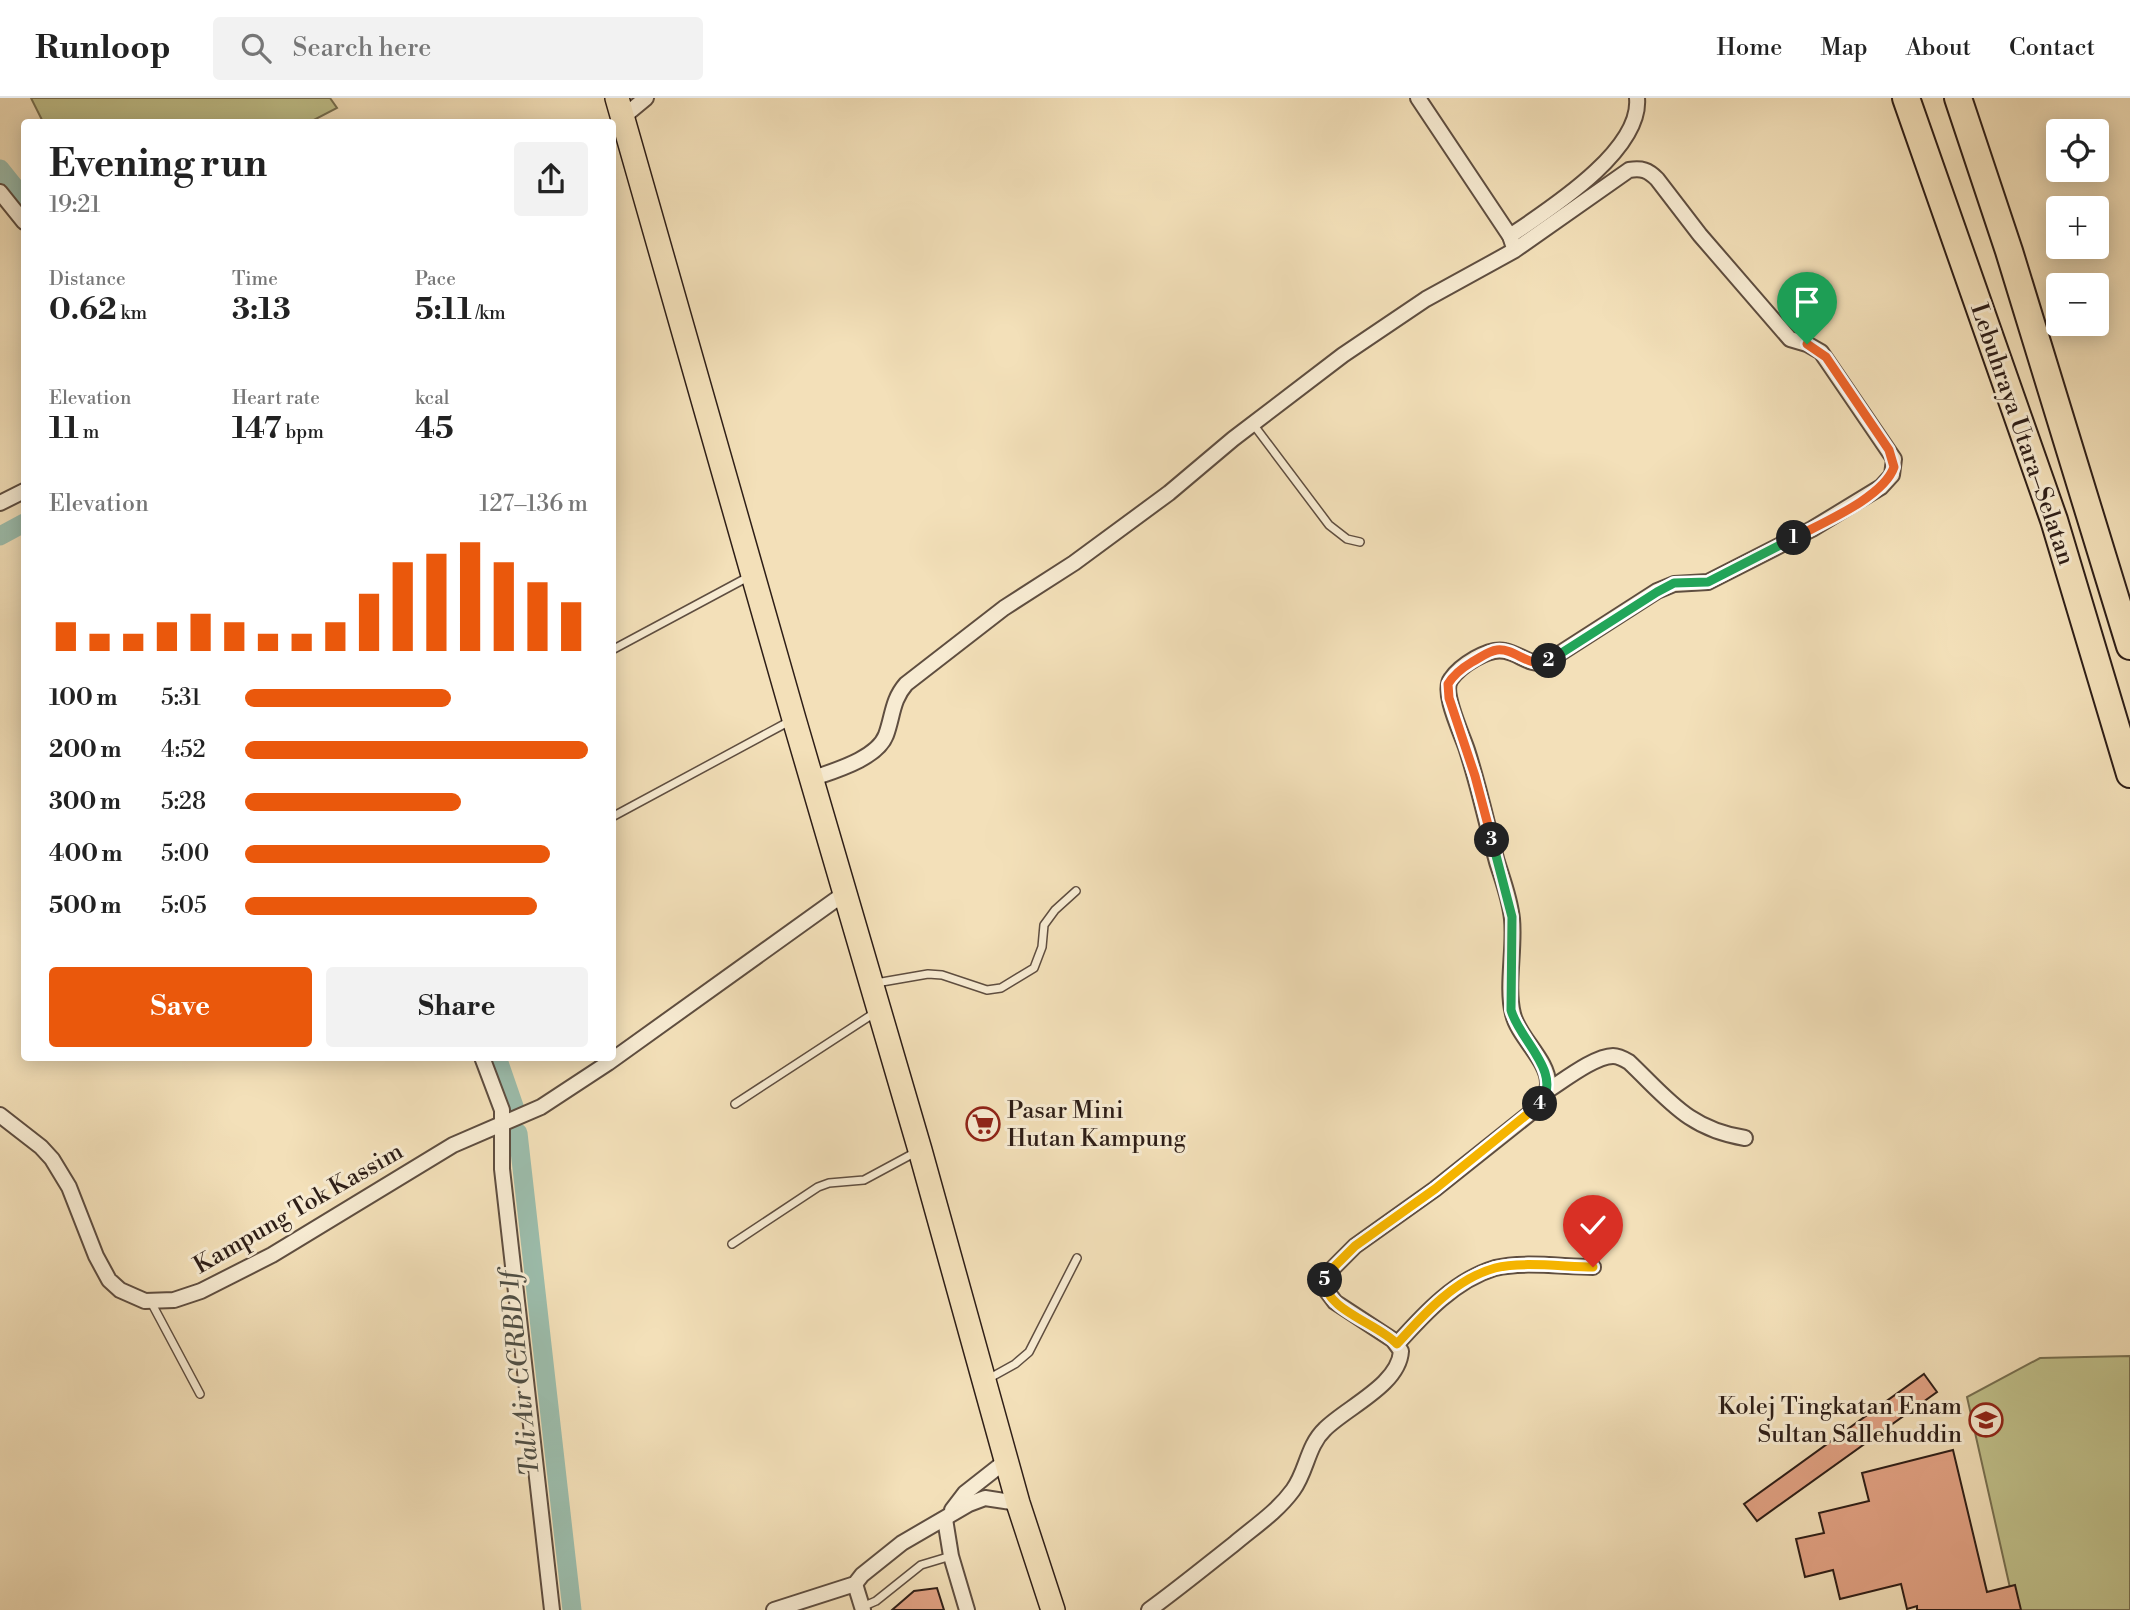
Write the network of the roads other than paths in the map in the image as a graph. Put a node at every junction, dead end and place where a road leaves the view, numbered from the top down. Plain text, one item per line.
1 (646, 98) edge
2 (1418, 98) edge
3 (1637, 98) edge
4 (1906, 98) edge
5 (1958, 98) edge
6 (620, 107) edge
7 (0, 192) edge
8 (21, 218) edge
9 (1512, 243) junction
10 (1253, 423) junction
11 (21, 492) edge
12 (0, 503) edge
13 (1360, 542) dead end
14 (753, 574) junction
15 (2130, 646) edge
16 (616, 648) edge
17 (794, 719) junction
18 (2130, 774) edge
19 (811, 779) junction
20 (616, 815) edge
21 (1076, 891) dead end
22 (845, 893) junction
23 (872, 983) junction
24 (879, 1010) junction
25 (616, 1056) edge
26 (484, 1061) edge
27 (609, 1061) edge
28 (1547, 1091) junction
29 (735, 1104) dead end
30 (0, 1115) edge
31 (501, 1125) junction
32 (1745, 1138) dead end
33 (920, 1150) junction
34 (732, 1244) dead end
35 (1077, 1258) dead end
36 (1593, 1267) dead end
37 (151, 1302) junction
38 (1397, 1344) junction
39 (985, 1381) junction
40 (200, 1394) dead end
41 (1007, 1460) junction
42 (1018, 1503) junction
43 (945, 1519) junction
44 (951, 1556) junction
45 (855, 1584) junction
46 (863, 1608) edge
47 (552, 1610) edge
48 (774, 1610) edge
49 (967, 1610) edge
50 (1053, 1610) edge
51 (1149, 1610) edge

1 - 6 street
2 - 9 street
3 - 9 street
4 - 18 highway, Lebuhraya Utara–Selatan
5 - 15 highway, Lebuhraya Utara–Selatan
6 - 14 main road
7 - 8 street
9 - 10 street
9 - 28 street
10 - 13 lane
10 - 19 street
11 - 12 street
14 - 16 lane
14 - 17 main road
17 - 19 main road
17 - 20 lane
19 - 22 main road
21 - 23 lane
22 - 23 main road
22 - 25 street, Kampung Tok Kassim
23 - 24 main road
24 - 29 lane
24 - 33 main road
26 - 31 street
27 - 31 street, Kampung Tok Kassim
28 - 32 street
28 - 38 street
30 - 37 street
31 - 37 street, Kampung Tok Kassim
31 - 47 street
33 - 34 lane
33 - 39 main road
35 - 39 lane
36 - 38 street
37 - 40 lane
38 - 51 street
39 - 41 main road
41 - 42 main road
41 - 43 street
42 - 43 street
42 - 50 main road
43 - 44 street
43 - 45 street
44 - 46 lane
44 - 49 street
45 - 46 street
45 - 48 street

